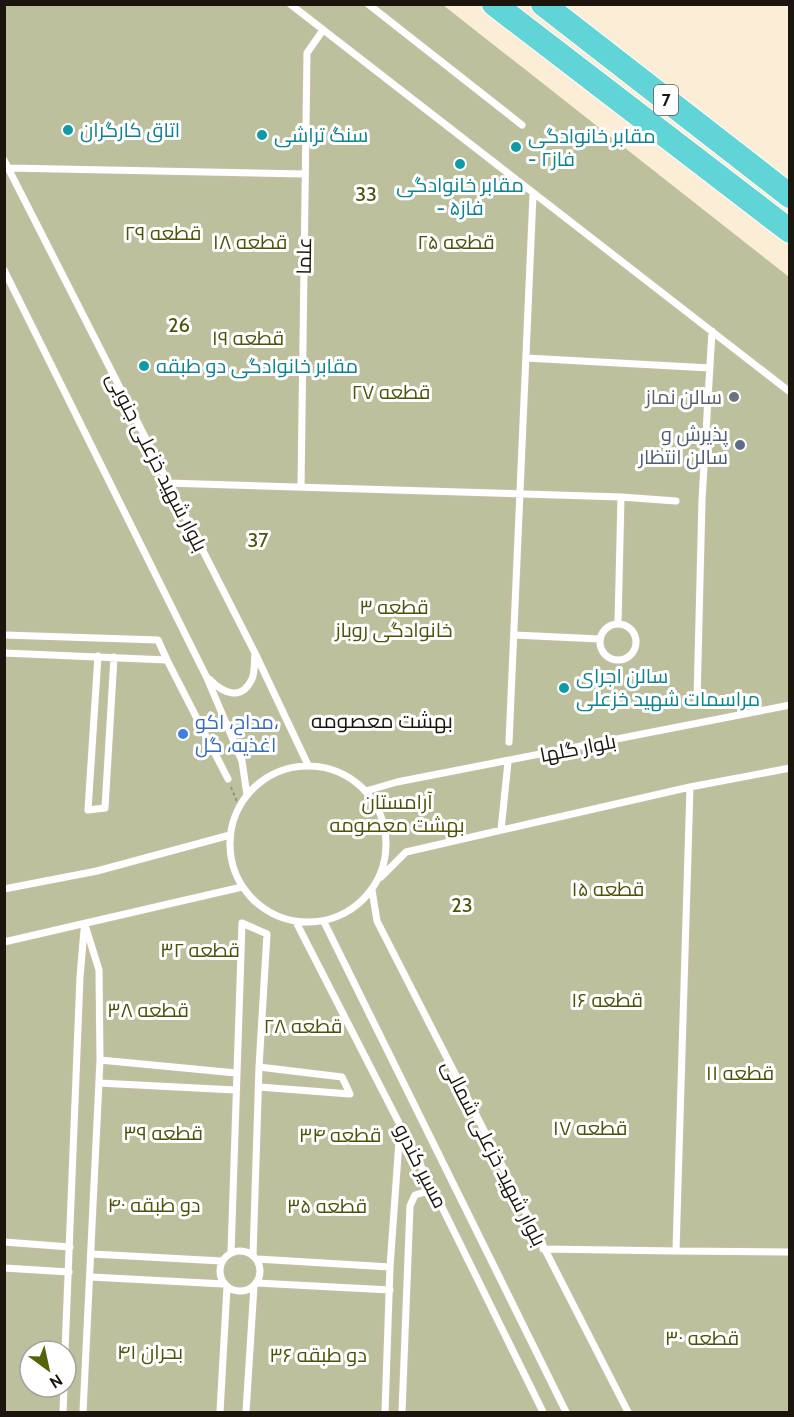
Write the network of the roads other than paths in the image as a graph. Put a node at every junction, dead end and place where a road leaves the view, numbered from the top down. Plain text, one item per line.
1 (290, 4) edge
2 (368, 4) edge
3 (494, 4) edge
4 (543, 4) edge
5 (323, 30) junction
6 (522, 125) dead end
7 (6, 164) edge
8 (305, 174) junction
9 (534, 195) junction
10 (789, 196) edge
11 (789, 231) edge
12 (4, 270) edge
13 (712, 331) junction
14 (526, 358) junction
15 (710, 368) junction
16 (789, 392) edge
17 (167, 483) junction
18 (301, 486) junction
19 (520, 494) junction
20 (621, 497) junction
21 (676, 501) dead end
22 (618, 623) junction
23 (4, 635) edge
24 (514, 635) junction
25 (600, 639) junction
26 (4, 653) edge
27 (255, 653) junction
28 (98, 656) junction
29 (114, 657) junction
30 (166, 660) junction
31 (207, 678) junction
32 (697, 700) dead end
33 (789, 705) edge
34 (509, 742) dead end
35 (508, 762) junction
36 (308, 765) junction
37 (789, 768) edge
38 (228, 778) road end
39 (690, 788) junction
40 (366, 791) junction
41 (247, 795) junction
42 (501, 830) junction
43 (230, 836) junction
44 (379, 878) junction
45 (242, 887) junction
46 (4, 889) edge
47 (372, 890) junction
48 (324, 921) junction
49 (296, 922) junction
50 (85, 925) junction
51 (4, 942) edge
52 (100, 1060) junction
53 (260, 1067) junction
54 (236, 1072) junction
55 (99, 1083) junction
56 (259, 1087) junction
57 (235, 1090) junction
58 (400, 1125) junction
59 (438, 1199) junction
60 (4, 1242) edge
61 (70, 1246) junction
62 (543, 1249) junction
63 (676, 1251) junction
64 (789, 1252) edge
65 (231, 1253) junction
66 (92, 1254) junction
67 (255, 1258) junction
68 (222, 1261) junction
69 (390, 1267) junction
70 (4, 1268) edge
71 (69, 1272) junction
72 (91, 1277) junction
73 (255, 1284) junction
74 (225, 1285) junction
75 (390, 1290) junction
76 (66, 1339) edge
77 (83, 1413) edge
78 (220, 1413) edge
79 (246, 1413) edge
80 (385, 1413) edge
81 (402, 1413) edge
82 (543, 1413) edge
83 (566, 1413) edge
84 (628, 1413) edge

1 - 5 lane
2 - 6 lane
3 - 11 highway, 7
4 - 10 highway, 7
5 - 8 lane, علما
5 - 9 lane
7 - 8 lane
7 - 17 lane, بلوار شهید خزعلی جنوبی
8 - 18 lane, علما
9 - 13 lane
9 - 14 lane
12 - 31 lane
13 - 15 lane
13 - 16 lane
14 - 15 lane
14 - 19 lane
15 - 32 lane
17 - 18 lane
17 - 27 lane, بلوار شهید خزعلی جنوبی
18 - 19 lane
19 - 20 lane
19 - 24 lane
20 - 21 lane
20 - 22 lane
22 - 25 lane
22 - 25 lane
23 - 30 lane
24 - 25 lane
24 - 34 lane
26 - 28 lane
27 - 31 lane
27 - 36 lane, بلوار شهید خزعلی جنوبی
28 - 29 lane
28 - 29 lane
29 - 30 lane
30 - 38 lane
31 - 41 lane
33 - 35 lane, بلوار گلها
35 - 40 lane, بلوار گلها
35 - 42 lane
36 - 40 lane
36 - 41 lane
37 - 39 lane
39 - 42 lane
39 - 63 lane
40 - 44 lane
41 - 43 lane
42 - 44 lane
43 - 45 lane
43 - 46 lane
44 - 47 lane
45 - 49 lane
45 - 50 lane
47 - 48 lane
47 - 62 lane, بلوار شهید خزعلی شمالی
48 - 49 lane
48 - 83 lane
49 - 58 lane, مسیر کندرو
50 - 51 lane
50 - 52 lane
50 - 61 lane
52 - 54 lane
52 - 55 lane
53 - 54 lane
53 - 56 lane
53 - 56 lane
54 - 57 lane
55 - 57 lane
55 - 66 lane
56 - 67 lane
57 - 65 lane
58 - 59 lane, مسیر کندرو
58 - 69 lane
59 - 81 lane
59 - 82 lane, مسیر کندرو
60 - 61 lane
61 - 71 lane
62 - 63 lane
62 - 84 lane, بلوار شهید خزعلی شمالی
63 - 64 lane
65 - 67 lane
65 - 68 lane
66 - 68 lane
66 - 72 lane
67 - 69 lane
67 - 73 lane
68 - 74 lane
69 - 75 lane
70 - 71 lane
71 - 76 lane
72 - 74 lane
72 - 77 lane
73 - 74 lane
73 - 75 lane
73 - 79 lane
74 - 78 lane
75 - 80 lane

